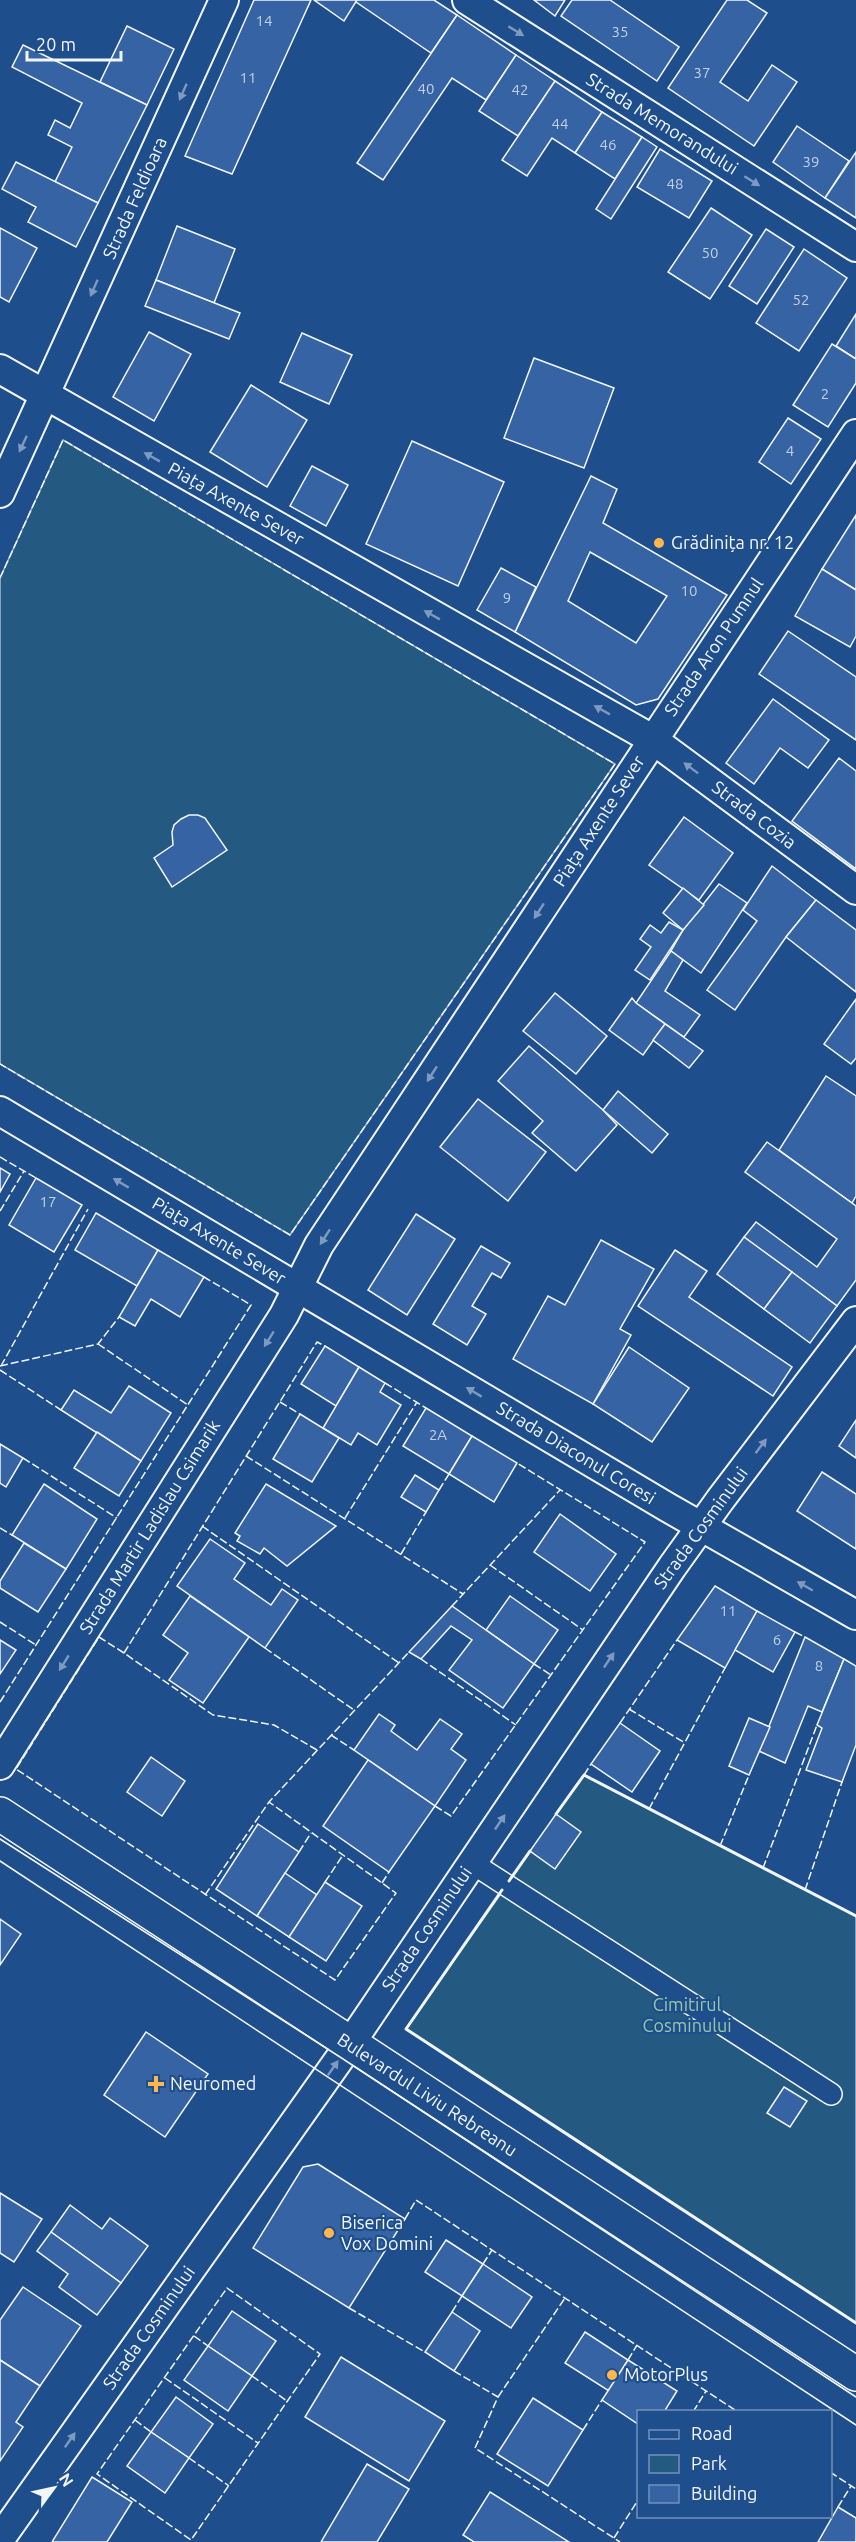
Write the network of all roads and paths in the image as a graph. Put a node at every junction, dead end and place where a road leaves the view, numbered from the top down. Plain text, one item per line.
1 (224, 0) edge
2 (467, 0) edge
3 (856, 248) edge
4 (0, 369) edge
5 (45, 396) junction
6 (856, 434) edge
7 (0, 493) edge
8 (652, 739) junction
9 (856, 890) edge
10 (0, 1111) edge
11 (298, 1288) junction
12 (856, 1321) edge
13 (701, 1526) junction
14 (856, 1615) edge
15 (0, 1765) edge
16 (0, 1814) edge
17 (472, 1863) junction
18 (350, 2044) junction
19 (831, 2094) dead end
20 (856, 2374) edge
21 (0, 2539) edge

1 -> 5 street, Strada Feldioara
2 -> 3 street, Strada Memorandului
4 - 5 street
5 -> 7 street
8 -> 5 street, Piața Axente Sever
6 - 8 street, Strada Aron Pumnul
9 -> 8 street, Strada Cozia
8 -> 11 street, Piața Axente Sever
11 -> 10 street, Piața Axente Sever
13 -> 11 street, Strada Diaconul Coresi
11 -> 15 street, Strada Martir Ladislau Csimarik
13 -> 12 street, Strada Cosminului
14 -> 13 street, Strada Diaconul Coresi
17 -> 13 street, Strada Cosminului
16 - 18 main road, Bulevardul Liviu Rebreanu
17 - 18 street, Strada Cosminului
17 - 19 street
18 - 20 main road, Bulevardul Liviu Rebreanu
21 -> 18 street, Strada Cosminului

